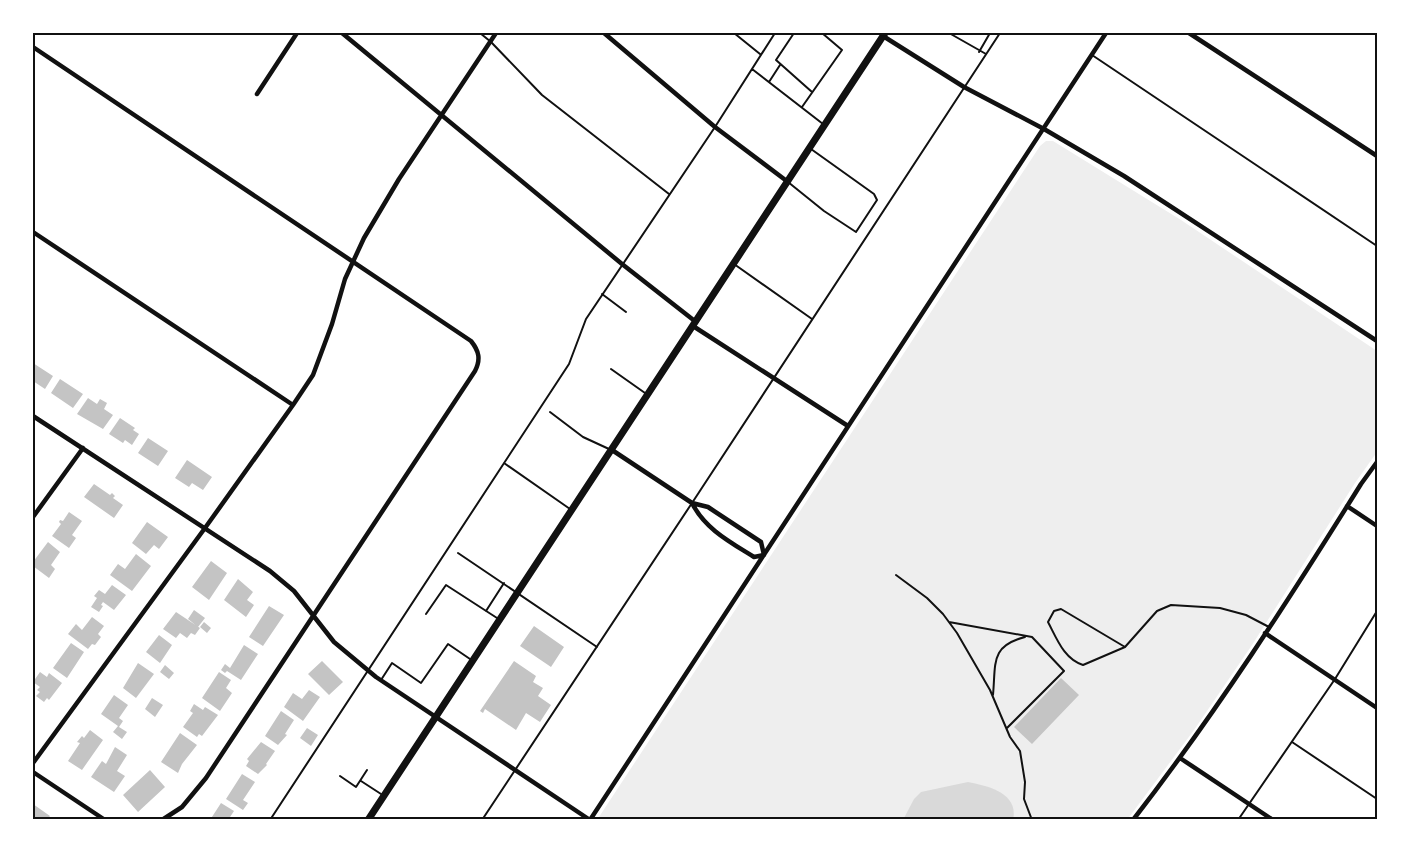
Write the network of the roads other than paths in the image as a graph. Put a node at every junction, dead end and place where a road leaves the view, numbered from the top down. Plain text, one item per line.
1 (297, 33) edge
2 (342, 33) edge
3 (480, 33) edge
4 (496, 33) edge
5 (604, 33) edge
6 (734, 33) edge
7 (775, 33) edge
8 (794, 33) edge
9 (822, 33) edge
10 (949, 33) edge
11 (990, 33) edge
12 (1000, 33) edge
13 (1106, 33) edge
14 (1190, 33) edge
15 (884, 34) edge
16 (491, 42) junction
17 (33, 47) edge
18 (979, 52) junction
19 (986, 54) junction
20 (761, 55) junction
21 (1092, 55) junction
22 (780, 65) junction
23 (752, 69) junction
24 (769, 82) junction
25 (964, 87) junction
26 (812, 92) junction
27 (256, 94) dead end
28 (802, 107) junction
29 (441, 114) junction
30 (825, 126) junction
31 (715, 127) junction
32 (1044, 129) junction
33 (810, 149) junction
34 (1377, 156) edge
35 (788, 182) junction
36 (669, 194) junction
37 (33, 232) edge
38 (1377, 246) edge
39 (352, 261) junction
40 (622, 264) junction
41 (734, 264) junction
42 (602, 294) junction
43 (626, 312) dead end
44 (812, 319) junction
45 (694, 324) junction
46 (1377, 341) edge
47 (611, 369) dead end
48 (774, 378) junction
49 (648, 395) junction
50 (294, 405) junction
51 (550, 412) dead end
52 (33, 416) edge
53 (848, 426) junction
54 (83, 448) junction
55 (612, 450) junction
56 (1377, 462) edge
57 (504, 463) junction
58 (692, 503) junction
59 (1347, 506) junction
60 (572, 510) junction
61 (33, 517) edge
62 (1377, 526) edge
63 (205, 528) junction
64 (458, 553) dead end
65 (764, 555) junction
66 (504, 583) junction
67 (518, 592) junction
68 (485, 611) junction
69 (1377, 611) edge
70 (426, 614) dead end
71 (314, 616) junction
72 (1376, 617) edge
73 (499, 620) junction
74 (1269, 627) junction
75 (1265, 633) junction
76 (597, 647) junction
77 (1125, 647) junction
78 (472, 661) junction
79 (367, 670) junction
80 (380, 680) junction
81 (1335, 680) junction
82 (1377, 708) edge
83 (436, 716) junction
84 (1292, 742) junction
85 (1180, 758) junction
86 (33, 763) edge
87 (367, 770) dead end
88 (515, 770) junction
89 (33, 772) edge
90 (340, 776) dead end
91 (360, 780) junction
92 (384, 796) junction
93 (1377, 799) edge
94 (1250, 805) junction
95 (105, 820) edge
96 (162, 820) edge
97 (270, 820) edge
98 (368, 820) edge
99 (482, 820) edge
100 (590, 820) edge
101 (1133, 820) edge
102 (1238, 820) edge
103 (1273, 820) edge

1 - 27 street
2 - 29 street
3 - 16 lane
4 - 16 street
5 - 31 street
6 - 20 lane
7 - 20 lane
8 - 22 lane
9 - 26 lane
10 - 18 lane
11 - 18 lane
12 - 19 lane
13 - 21 street
14 - 34 street
15 - 25 street
15 - 30 main road
16 - 29 street
16 - 36 lane
17 - 39 street
18 - 19 lane
19 - 25 lane
20 - 23 lane
21 - 32 street
21 - 38 lane
22 - 24 lane
22 - 26 lane
23 - 24 lane
23 - 31 lane
24 - 28 lane
25 - 32 street
25 - 44 lane
26 - 28 lane
28 - 30 lane
29 - 39 street
29 - 40 street
30 - 33 main road
31 - 35 street
31 - 36 lane
32 - 46 street
32 - 53 street
33 - 35 main road
33 - 35 lane
35 - 41 main road
36 - 40 lane
37 - 50 street
39 - 50 street
39 - 71 street
40 - 42 lane
40 - 45 street
41 - 44 lane
41 - 45 main road
42 - 43 lane
42 - 57 lane
44 - 48 lane
45 - 48 street
45 - 49 main road
47 - 49 lane
48 - 53 street
48 - 58 lane
49 - 55 main road
50 - 63 street
51 - 55 lane
52 - 54 street
53 - 65 street
54 - 61 street
54 - 63 street
55 - 58 street
55 - 60 main road
56 - 59 street
57 - 60 lane
57 - 79 lane
58 - 65 street
58 - 65 street
58 - 76 lane
59 - 62 street
59 - 74 street
60 - 67 main road
63 - 71 street
63 - 86 street
64 - 66 lane
65 - 100 street
66 - 67 lane
66 - 68 lane
67 - 73 main road
67 - 76 lane
68 - 70 lane
68 - 73 lane
69 - 72 lane
71 - 79 street
71 - 96 street
72 - 81 lane
73 - 78 main road
74 - 75 street
74 - 77 lane
75 - 81 street
75 - 85 street
76 - 88 lane
77 - 77 lane
78 - 80 lane
78 - 83 main road
79 - 80 street
79 - 97 lane
80 - 83 street
81 - 82 street
81 - 84 lane
83 - 88 street
83 - 92 main road
84 - 93 lane
84 - 94 lane
85 - 94 street
85 - 101 street
87 - 91 lane
88 - 99 lane
88 - 100 street
89 - 95 street
90 - 91 lane
91 - 92 lane
92 - 98 main road
94 - 102 lane
94 - 103 street

